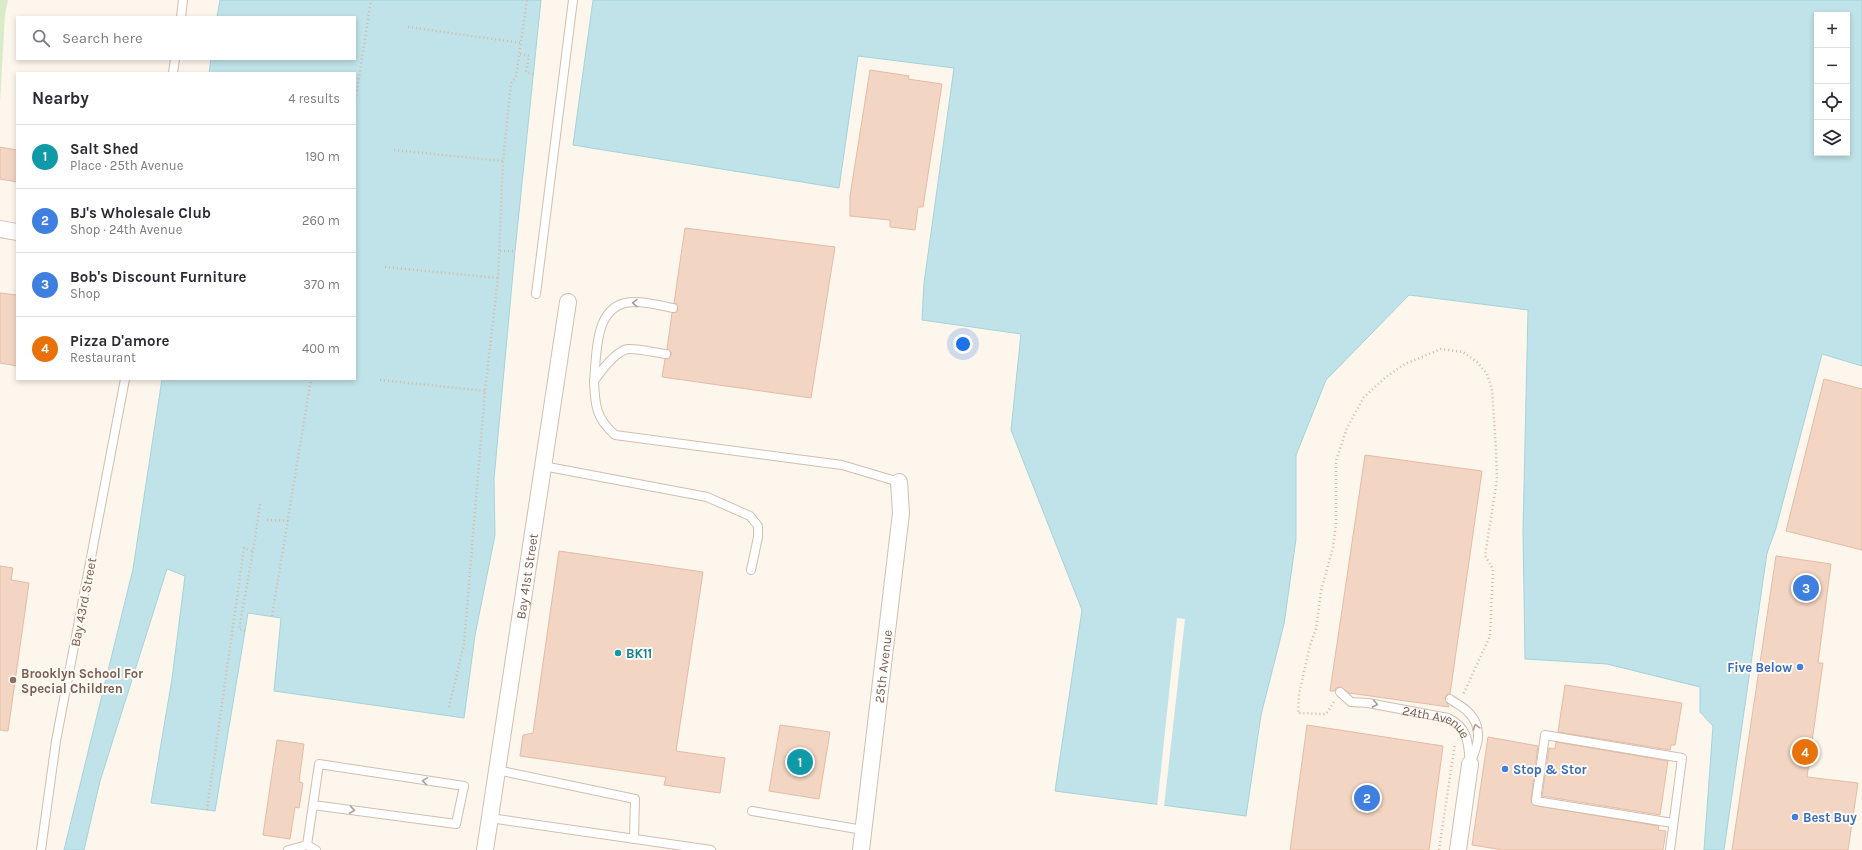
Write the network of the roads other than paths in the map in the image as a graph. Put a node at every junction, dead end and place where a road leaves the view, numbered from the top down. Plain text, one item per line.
1 (183, 0) edge
2 (573, 0) edge
3 (181, 16) edge
4 (175, 60) edge
5 (173, 72) edge
6 (0, 229) edge
7 (16, 232) edge
8 (536, 294) dead end
9 (568, 302) dead end
10 (673, 308) dead end
11 (666, 354) dead end
12 (125, 380) edge
13 (594, 381) junction
14 (543, 466) junction
15 (899, 482) joint
16 (751, 570) dead end
17 (1340, 692) road end
18 (1450, 699) dead end
19 (1470, 764) junction
20 (497, 770) junction
21 (313, 805) junction
22 (752, 811) dead end
23 (490, 818) junction
24 (1673, 823) junction
25 (863, 830) junction
26 (634, 839) junction
27 (307, 845) junction
28 (41, 850) edge
29 (288, 850) edge
30 (316, 850) edge
31 (485, 850) edge
32 (711, 850) edge
33 (861, 850) edge
34 (1458, 850) edge
35 (1670, 850) edge

1 - 3 lane
2 - 8 lane
4 - 5 lane
6 - 7 street
9 - 14 street, Bay 41st Street
10 -> 13 lane
11 - 13 lane
12 - 28 lane, Bay 43rd Street
13 - 15 lane
14 - 16 lane
14 - 20 street, Bay 41st Street
15 - 25 street, 25th Avenue
17 -> 19 lane, 24th Avenue
19 -> 18 lane
19 - 34 street, 24th Avenue
20 - 23 street, Bay 41st Street
20 - 26 lane
21 -> 21 lane
21 - 27 lane
22 - 25 lane
23 - 26 lane
23 - 31 street, Bay 41st Street
24 - 24 lane
24 - 35 lane
25 - 33 street, 25th Avenue
26 - 32 lane
27 - 29 lane
27 - 30 lane

